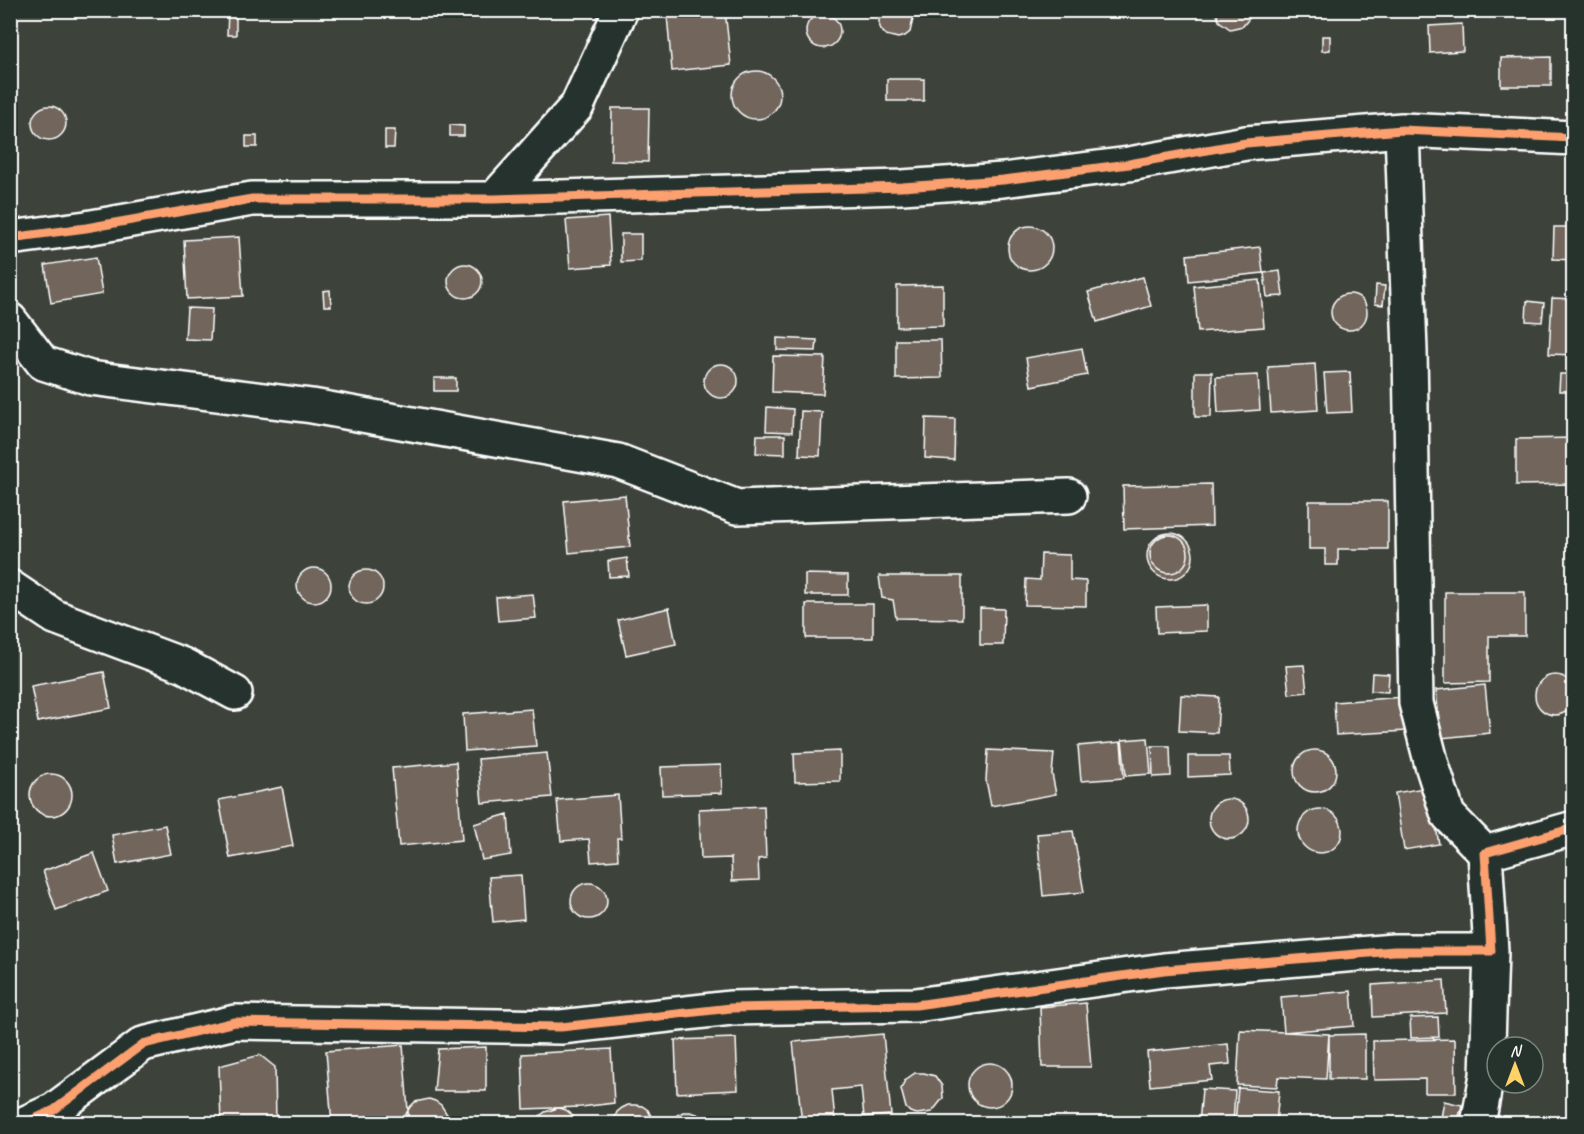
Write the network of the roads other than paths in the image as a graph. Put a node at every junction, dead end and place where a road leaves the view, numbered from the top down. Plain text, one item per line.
1 (621, 10) edge
2 (1402, 129) junction
3 (1574, 138) edge
4 (494, 199) junction
5 (10, 238) edge
6 (10, 320) edge
7 (1069, 496) dead end
8 (10, 587) edge
9 (235, 693) dead end
10 (1574, 828) edge
11 (1485, 853) junction
12 (1491, 951) junction
13 (23, 1124) edge
14 (1478, 1124) edge

1 - 4 street
2 - 3 street
2 - 4 street
2 - 11 street
4 - 5 street
6 - 7 street
8 - 9 street
10 - 11 street
11 - 12 street
12 - 13 street
12 - 14 street

